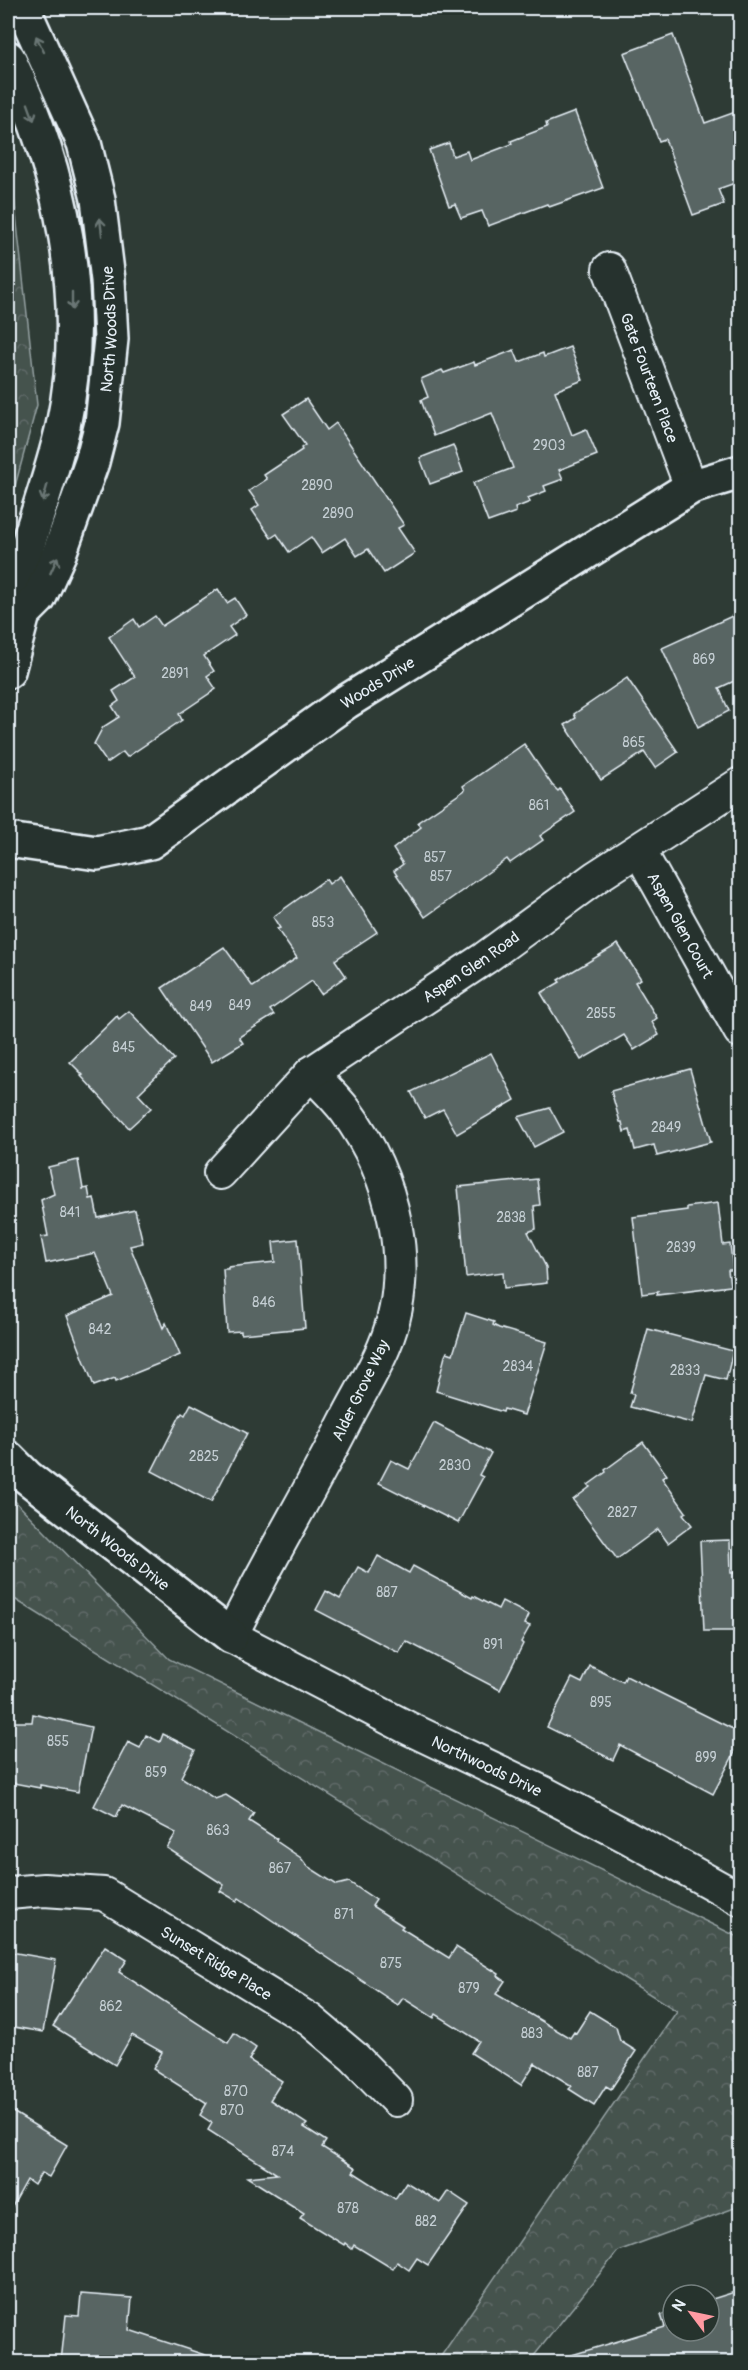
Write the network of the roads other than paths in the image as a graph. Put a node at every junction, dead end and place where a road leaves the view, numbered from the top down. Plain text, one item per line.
1 (23, 8) edge
2 (8, 58) edge
3 (609, 269) dead end
4 (741, 472) edge
5 (691, 487) junction
6 (23, 614) junction
7 (8, 670) edge
8 (741, 784) edge
9 (8, 840) edge
10 (639, 850) junction
11 (741, 1031) edge
12 (311, 1073) junction
13 (220, 1173) dead end
14 (8, 1458) edge
15 (231, 1636) junction
16 (8, 1893) edge
17 (741, 1899) edge
18 (396, 2100) dead end

6 -> 1 street, North Woods Drive
2 -> 6 street, North Woods Drive
3 - 5 street, Gate Fourteen Place
4 - 5 street, Woods Drive
5 - 9 street, Woods Drive
6 - 7 street, North Woods Drive
8 - 10 street, Aspen Glen Road
10 - 11 street, Aspen Glen Court
10 - 12 street, Aspen Glen Road
12 - 13 street, Aspen Glen Road
12 - 15 street, Alder Grove Way
14 - 15 street, North Woods Drive
15 - 17 street, Northwoods Drive
16 - 18 street, Sunset Ridge Place

